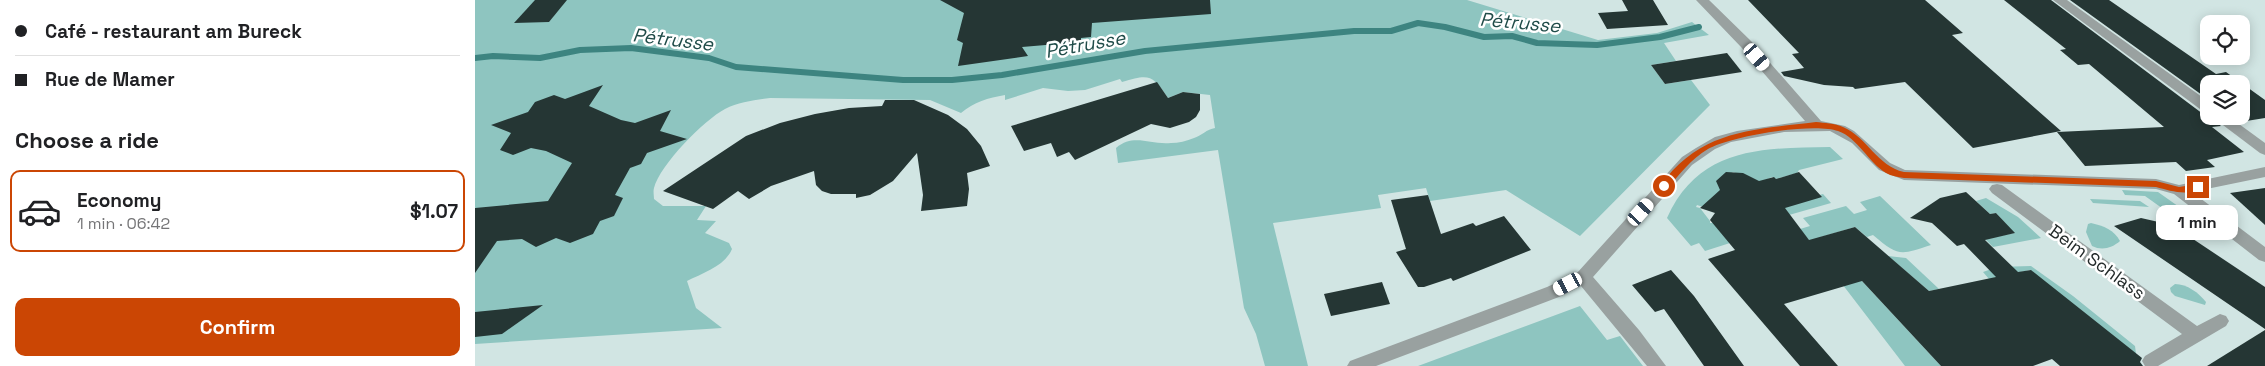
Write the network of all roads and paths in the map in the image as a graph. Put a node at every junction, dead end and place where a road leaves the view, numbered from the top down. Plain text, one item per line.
1 (1702, 0) edge
2 (2059, 0) edge
3 (2200, 102) edge
4 (1816, 125) junction
5 (2231, 125) edge
6 (2265, 150) edge
7 (2265, 172) edge
8 (1997, 189) dead end
9 (2179, 190) junction
10 (2265, 256) edge
11 (1583, 276) junction
12 (2220, 321) dead end
13 (2196, 335) junction
14 (2151, 361) dead end
15 (1355, 366) edge
16 (1657, 366) edge

1 - 4 street
2 - 3 street
4 - 9 street
4 - 11 street
5 - 6 street
7 - 9 street
8 - 13 street, Beim Schlass
9 - 10 street
11 - 15 street
11 - 16 street
12 - 13 street
13 - 14 street

